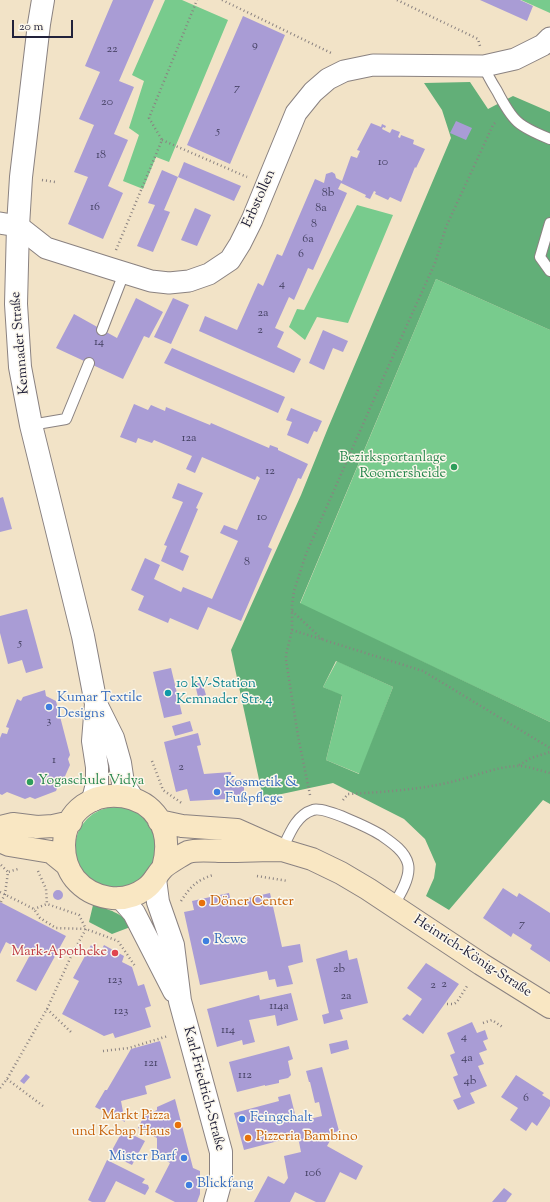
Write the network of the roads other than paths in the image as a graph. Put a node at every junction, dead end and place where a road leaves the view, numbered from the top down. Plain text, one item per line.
1 (43, 0) edge
2 (550, 38) edge
3 (484, 66) junction
4 (550, 139) edge
5 (9, 225) edge
6 (549, 226) edge
7 (116, 270) junction
8 (550, 271) edge
9 (102, 330) dead end
10 (89, 363) dead end
11 (31, 425) junction
12 (96, 704) junction
13 (132, 798) junction
14 (93, 800) junction
15 (159, 821) junction
16 (71, 822) junction
17 (0, 827) edge
18 (0, 841) edge
19 (282, 850) junction
20 (67, 865) junction
21 (159, 874) junction
22 (121, 898) junction
23 (393, 906) junction
24 (180, 1000) junction
25 (550, 1007) edge
26 (215, 1202) edge

1 - 5 street, Kemnader Straße
2 - 3 street, Erbstollen
3 - 4 lane
3 - 7 street, Erbstollen
5 - 7 street, Erbstollen
5 - 11 street, Kemnader Straße
6 - 8 lane
7 - 9 lane
10 - 11 lane
11 - 12 street, Kemnader Straße
12 - 13 street, Kemnader Straße
12 - 14 street, Kemnader Straße
13 - 14 main road
13 - 15 main road
14 - 16 main road
15 - 19 main road, Heinrich-König-Straße
15 - 21 main road
16 - 17 main road
16 - 20 main road
18 - 20 main road
19 - 21 main road, Heinrich-König-Straße
19 - 23 main road, Heinrich-König-Straße
19 - 23 lane
20 - 22 main road
21 - 22 main road
21 - 24 street, Karl-Friedrich-Straße
22 - 24 street, Karl-Friedrich-Straße
23 - 25 main road, Heinrich-König-Straße
24 - 26 street, Karl-Friedrich-Straße

